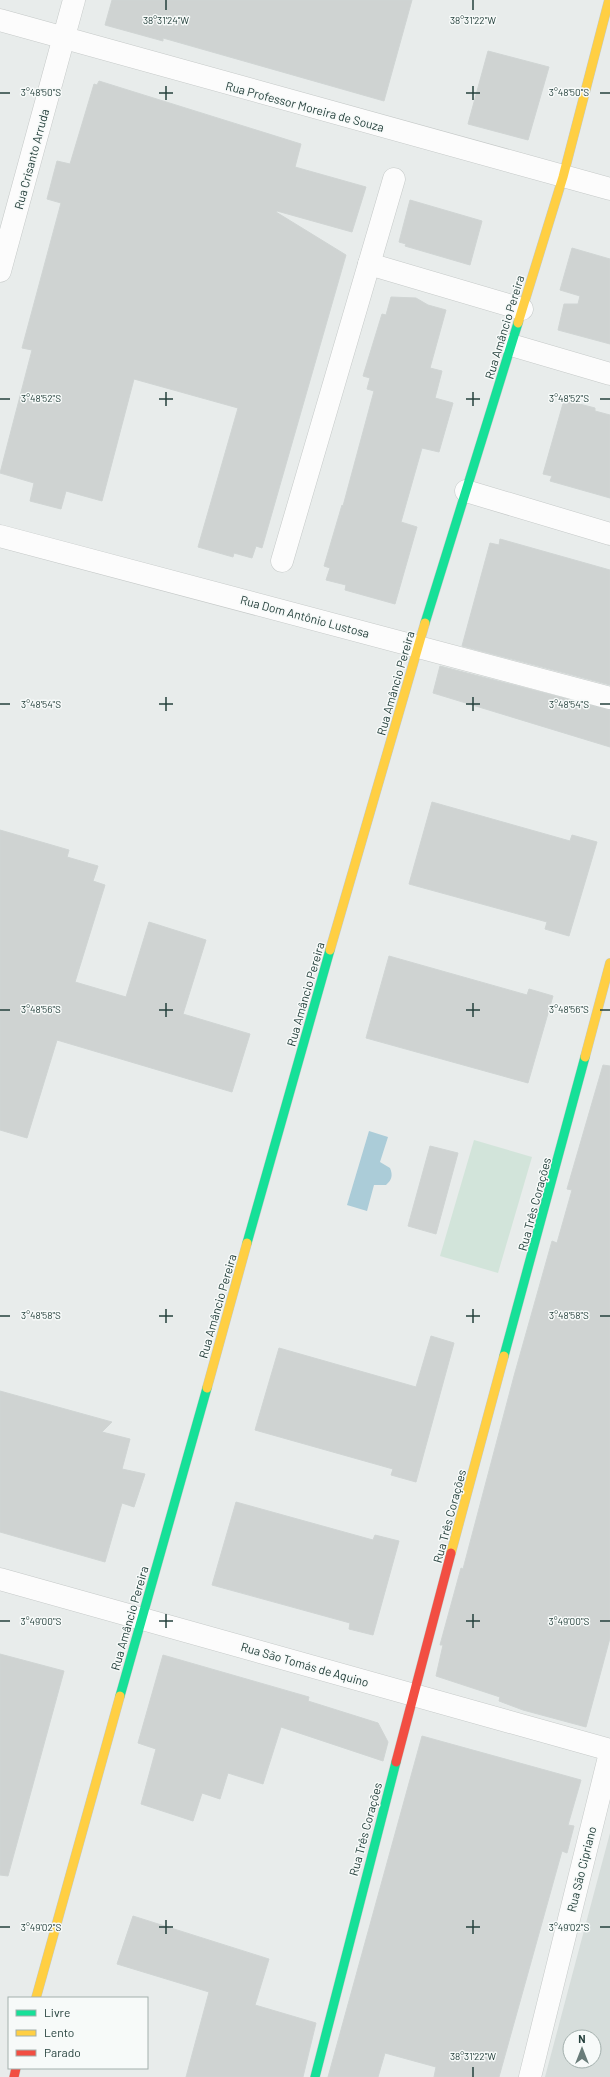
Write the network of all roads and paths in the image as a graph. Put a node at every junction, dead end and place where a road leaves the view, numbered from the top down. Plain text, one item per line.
1 (74, 0) edge
2 (609, 0) edge
3 (0, 20) edge
4 (63, 39) junction
5 (563, 177) junction
6 (394, 179) dead end
7 (610, 189) edge
8 (369, 264) junction
9 (0, 271) edge
10 (522, 309) junction
11 (511, 345) junction
12 (610, 374) edge
13 (466, 491) junction
14 (610, 534) edge
15 (0, 536) edge
16 (282, 561) dead end
17 (418, 646) junction
18 (610, 698) edge
19 (610, 963) edge
20 (0, 1579) edge
21 (142, 1619) junction
22 (413, 1695) junction
23 (610, 1750) edge
24 (610, 1753) edge
25 (36, 1997) edge
26 (315, 2077) edge
27 (530, 2077) edge

1 - 4 street, Rua Crisanto Arruda
2 - 5 street, Rua Amâncio Pereira
3 - 4 street, Rua Professor Moreira de Souza
4 - 5 street, Rua Professor Moreira de Souza
4 - 9 street, Rua Crisanto Arruda
5 - 7 street, Rua Professor Moreira de Souza
5 - 10 street, Rua Amâncio Pereira
6 - 8 street
8 - 10 street
8 - 16 street
10 - 11 street, Rua Amâncio Pereira
11 - 12 street
11 - 13 street, Rua Amâncio Pereira
13 - 14 street
13 - 17 street, Rua Amâncio Pereira
15 - 17 street, Rua Dom Antônio Lustosa
17 - 18 street, Rua Dom Antônio Lustosa
17 - 21 street, Rua Amâncio Pereira
19 - 22 street, Rua Três Corações
20 - 21 street, Rua São Tomás de Aquino
21 - 22 street, Rua São Tomás de Aquino
21 - 25 street, Rua Amâncio Pereira
22 - 23 street, Rua São Tomás de Aquino
22 - 26 street, Rua Três Corações
24 - 27 street, Rua São Cipriano

